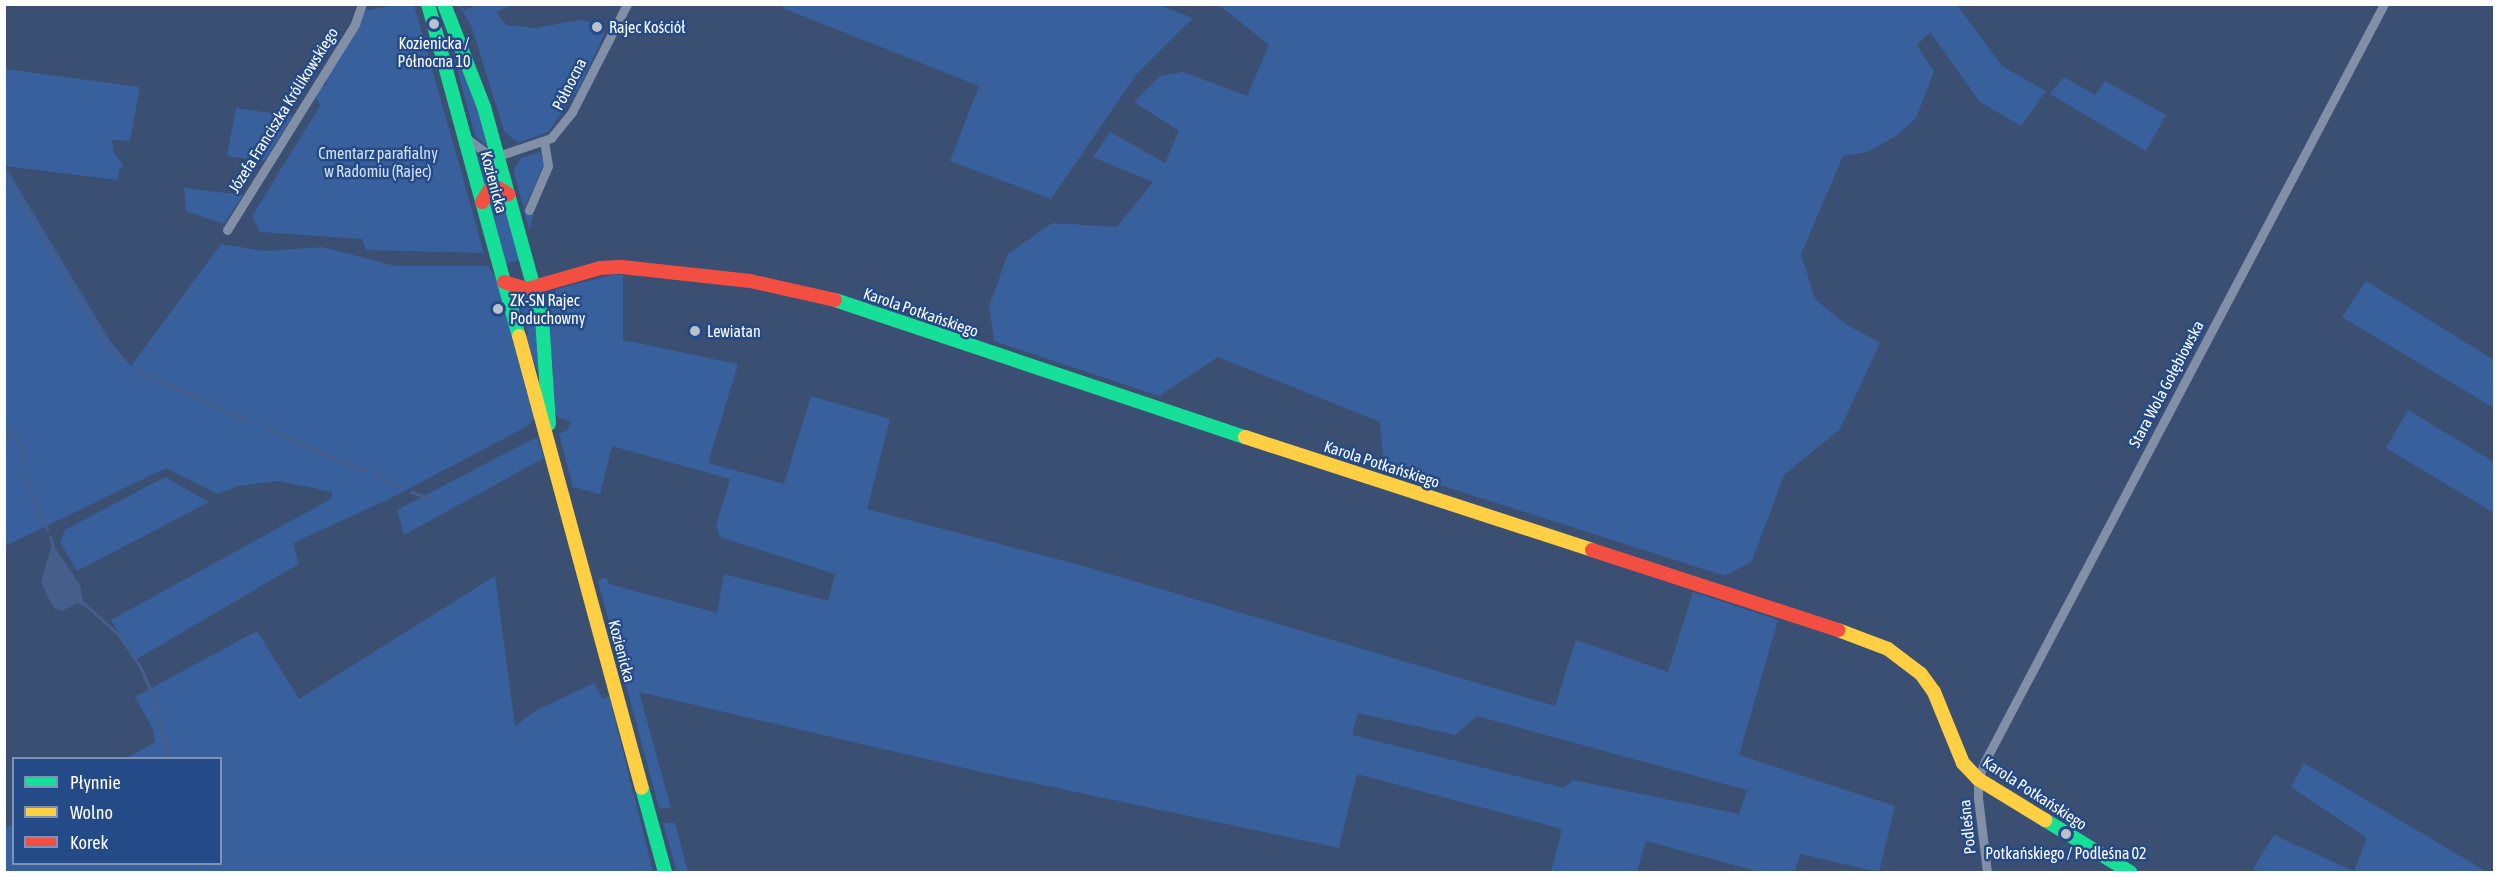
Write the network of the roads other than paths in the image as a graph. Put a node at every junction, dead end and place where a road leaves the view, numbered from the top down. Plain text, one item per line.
1 (362, 4) edge
2 (428, 4) edge
3 (444, 4) edge
4 (627, 4) edge
5 (2384, 4) edge
6 (465, 137) junction
7 (494, 140) junction
8 (544, 141) junction
9 (514, 151) junction
10 (498, 156) junction
11 (508, 194) junction
12 (482, 202) junction
13 (529, 210) dead end
14 (227, 230) dead end
15 (528, 267) junction
16 (561, 279) junction
17 (504, 282) junction
18 (518, 288) junction
19 (534, 288) junction
20 (548, 438) junction
21 (1978, 779) junction
22 (665, 873) edge
23 (1987, 873) edge
24 (2130, 873) edge

1 - 14 street, Józefa Franciszka Królikowskiego
2 - 6 street, Kozienicka
3 - 7 street, Kozienicka
4 - 8 street, Północna
5 - 21 street, Stara Wola Gołębiowska
6 - 10 street
6 - 12 street, Kozienicka
7 - 9 street
7 - 10 street, Kozienicka
8 - 9 street, Północna
8 - 13 street
9 - 10 street, Północna
10 - 11 street, Kozienicka
11 - 12 street
11 - 15 street, Kozienicka
12 - 17 street, Kozienicka
15 - 16 street
15 - 18 street
15 - 19 street, Kozienicka
16 - 19 street, Karola Potkańskiego
16 - 21 street, Karola Potkańskiego
17 - 18 street
17 - 20 street, Kozienicka
18 - 19 street, Karola Potkańskiego
19 - 20 street, Kozienicka
20 - 22 street, Kozienicka
21 - 23 street, Podleśna
21 - 24 street, Karola Potkańskiego

